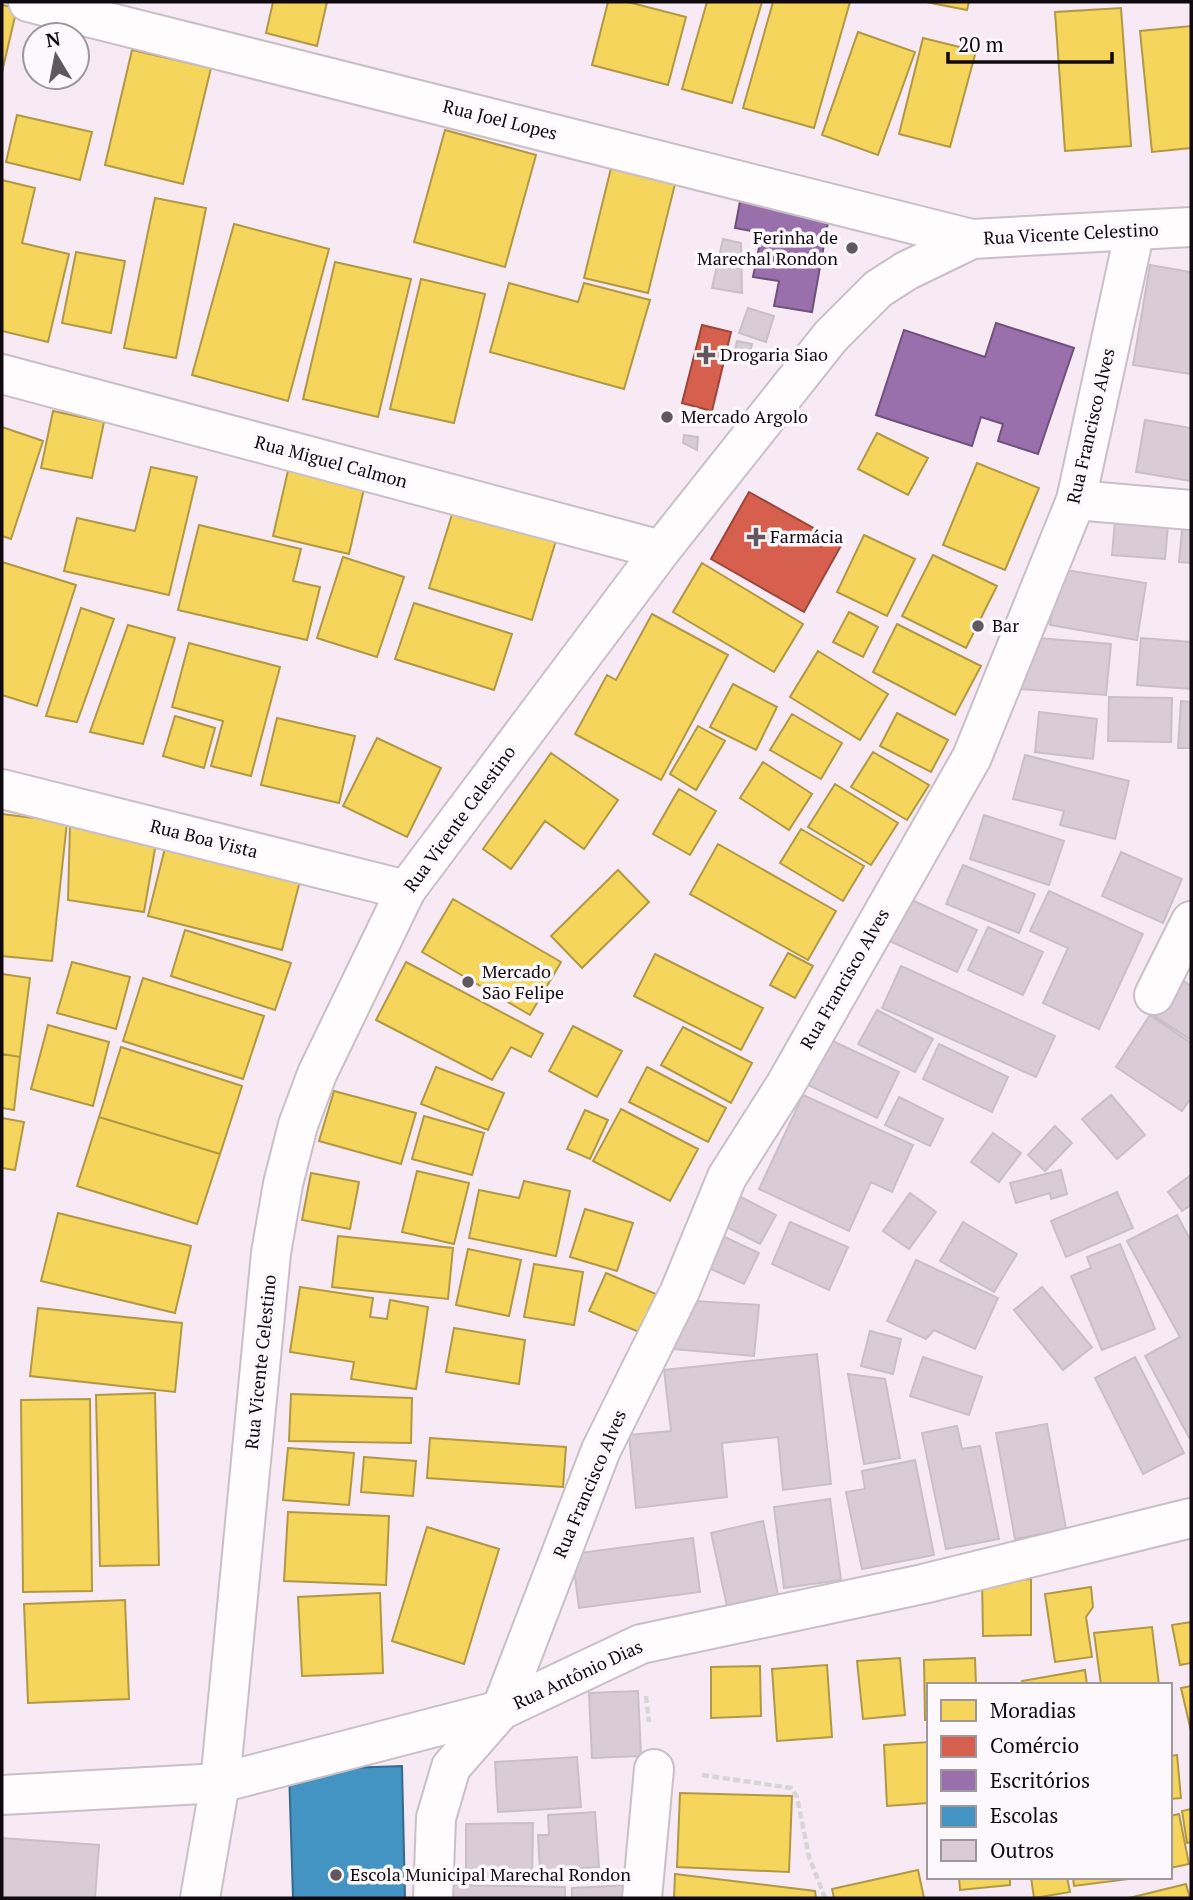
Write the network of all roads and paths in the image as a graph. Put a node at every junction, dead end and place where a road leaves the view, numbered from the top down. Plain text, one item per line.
1 (28, 2) edge
2 (1191, 228) edge
3 (1135, 230) junction
4 (972, 239) junction
5 (2, 374) edge
6 (1076, 500) junction
7 (1191, 510) edge
8 (661, 550) junction
9 (2, 789) edge
10 (406, 890) junction
11 (1191, 921) edge
12 (1154, 995) dead end
13 (1191, 1518) edge
14 (640, 1644) junction
15 (501, 1710) junction
16 (654, 1769) junction
17 (220, 1783) junction
18 (2, 1796) edge
19 (200, 1898) edge
20 (433, 1898) edge
21 (642, 1898) edge
22 (825, 1898) edge

1 - 4 street, Rua Joel Lopes
2 - 3 street, Rua Vicente Celestino
3 - 4 street, Rua Vicente Celestino
3 - 6 street, Rua Francisco Alves
4 - 8 street, Rua Vicente Celestino
5 - 8 street, Rua Miguel Calmon
6 - 7 street
6 - 15 street, Rua Francisco Alves
8 - 10 street, Rua Vicente Celestino
9 - 10 street, Rua Boa Vista
10 - 17 street, Rua Vicente Celestino
11 - 12 street
13 - 14 street, Rua Antônio Dias
14 - 15 street, Rua Antônio Dias
14 - 16 path
15 - 17 street, Rua Antônio Dias
15 - 20 street
16 - 21 street
16 - 22 path
17 - 18 street, Rua Antônio Dias
17 - 19 street, Rua Vicente Celestino

